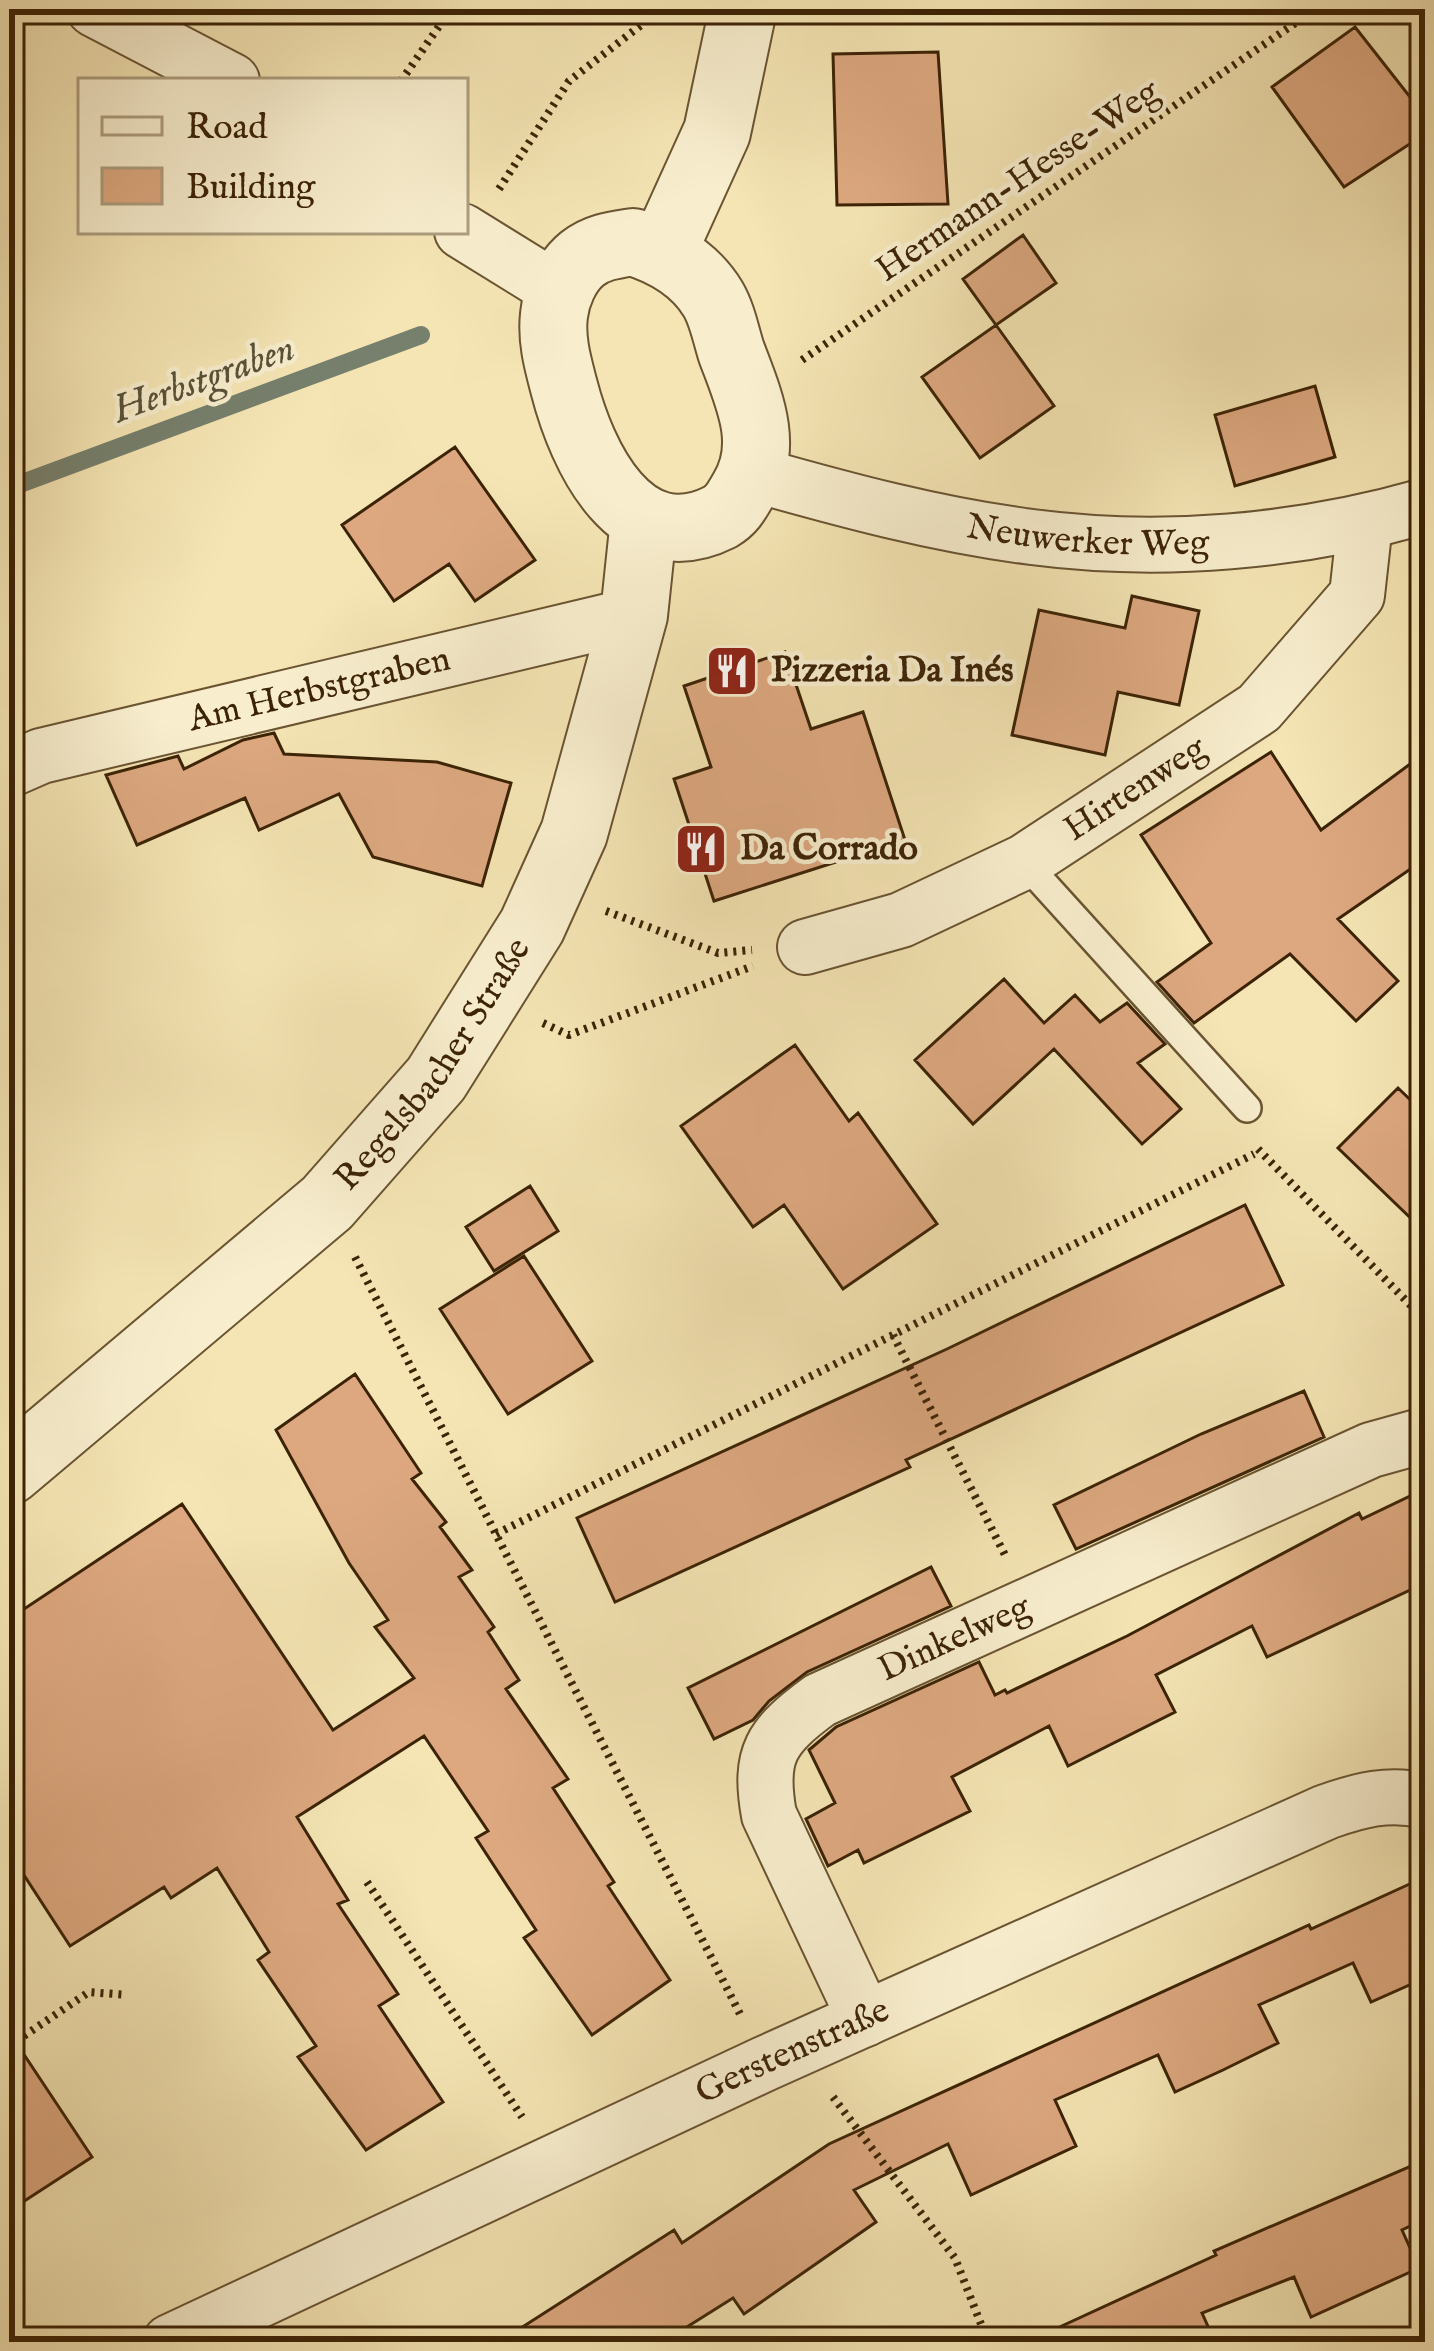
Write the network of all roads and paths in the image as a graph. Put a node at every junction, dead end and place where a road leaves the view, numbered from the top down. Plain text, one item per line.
1 (94, 9) edge
2 (451, 9) edge
3 (743, 9) edge
4 (1316, 9) edge
5 (695, 10) edge
6 (226, 78) edge
7 (403, 78) edge
8 (468, 229) edge
9 (467, 234) edge
10 (663, 251) junction
11 (559, 291) junction
12 (746, 389) junction
13 (753, 474) junction
14 (1425, 506) edge
15 (644, 520) junction
16 (1365, 524) junction
17 (634, 615) junction
18 (9, 770) edge
19 (1024, 862) junction
20 (549, 889) junction
21 (805, 946) joint
22 (718, 952) dead end
23 (488, 996) junction
24 (1247, 1108) dead end
25 (1260, 1151) dead end
26 (327, 1204) junction
27 (893, 1335) junction
28 (1425, 1435) edge
29 (9, 1471) edge
30 (496, 1534) junction
31 (1031, 1604) junction
32 (1425, 1801) edge
33 (367, 1882) dead end
34 (127, 1995) dead end
35 (865, 2018) junction
36 (9, 2046) edge
37 (785, 2055) junction
38 (553, 2164) junction
39 (170, 2342) edge
40 (988, 2342) edge

1 - 6 street
2 - 7 path
3 - 10 street
4 - 12 path, Hermann-Hesse-Weg
5 - 8 path
9 - 11 street
10 - 11 street
10 - 12 street
11 - 15 street
12 - 13 street
13 - 15 street
13 - 16 street, Neuwerker Weg
14 - 16 street, Neuwerker Weg
15 - 17 street, Regelsbacher Straße
16 - 19 street, Hirtenweg
17 - 18 street, Am Herbstgraben
17 - 20 street, Regelsbacher Straße
19 - 21 street, Hirtenweg
19 - 24 lane
20 - 22 path
20 - 23 street, Regelsbacher Straße
21 - 23 path
23 - 26 street, Regelsbacher Straße
25 - 27 path
26 - 29 street, Regelsbacher Straße
26 - 30 path
27 - 30 path
27 - 31 path
28 - 31 street, Dinkelweg
30 - 37 path
31 - 35 street, Dinkelweg
32 - 35 street, Gerstenstraße
33 - 38 path
34 - 36 path
35 - 37 street, Gerstenstraße
37 - 38 street, Gerstenstraße
37 - 40 path
38 - 39 street, Gerstenstraße

